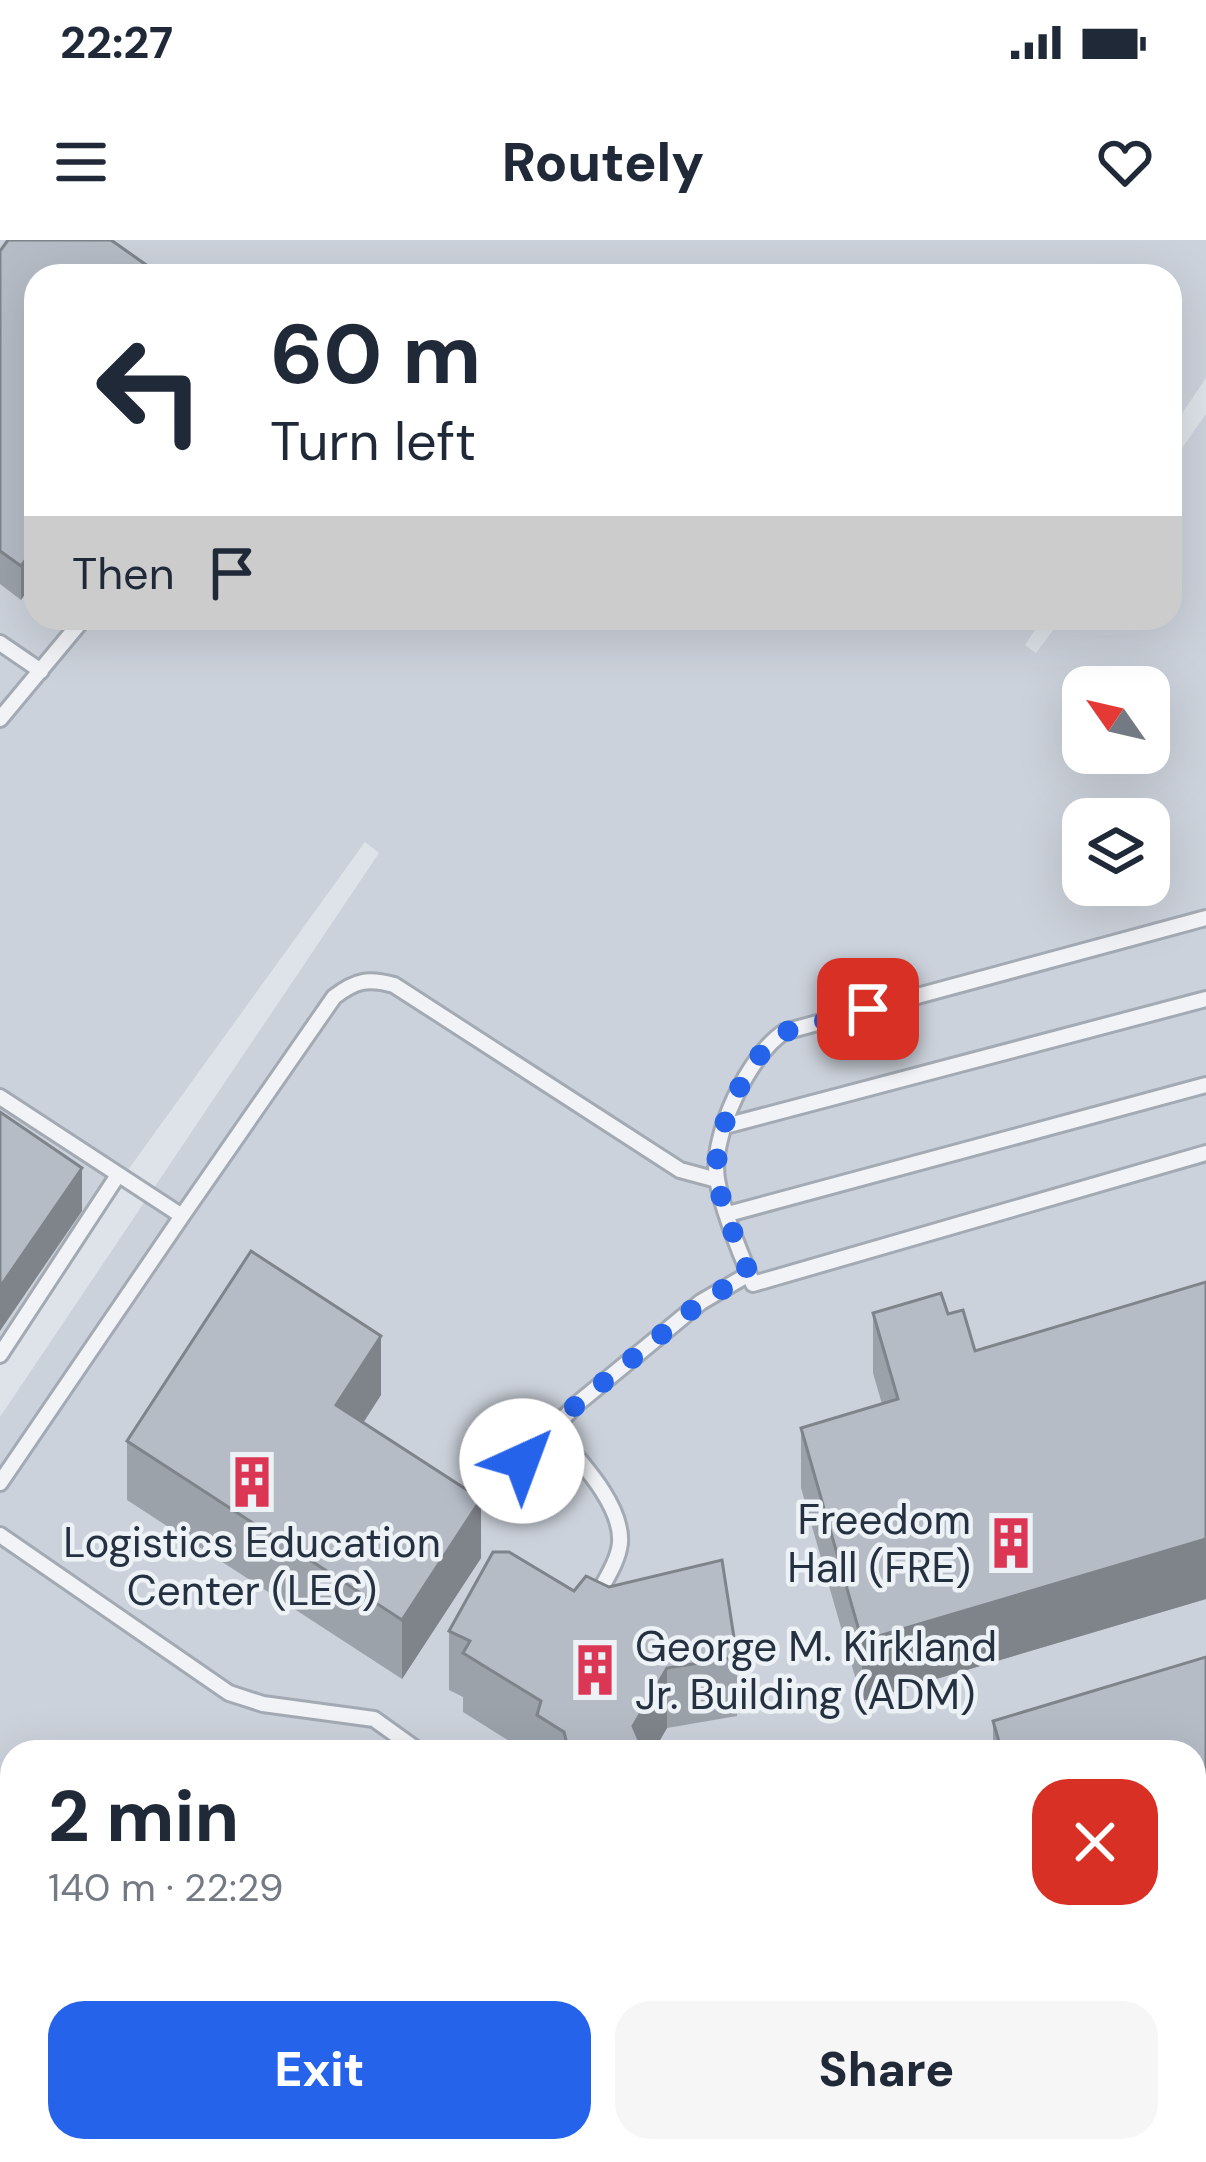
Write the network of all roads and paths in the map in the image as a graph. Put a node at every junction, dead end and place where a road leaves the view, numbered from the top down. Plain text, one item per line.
1 (74, 630) edge
2 (0, 643) edge
3 (41, 671) junction
4 (0, 719) edge
5 (1206, 918) edge
6 (1206, 999) edge
7 (1206, 1085) edge
8 (0, 1097) edge
9 (725, 1126) junction
10 (1206, 1153) edge
11 (118, 1174) junction
12 (717, 1180) junction
13 (728, 1214) junction
14 (182, 1216) junction
15 (749, 1274) junction
16 (0, 1355) edge
17 (552, 1427) junction
18 (522, 1461) dead end
19 (0, 1484) edge
20 (0, 1535) edge
21 (586, 1616) edge
22 (403, 1740) edge

1 - 3 lane
2 - 3 lane
3 - 4 lane
5 - 9 lane
6 - 9 lane
7 - 13 lane
8 - 11 lane
9 - 12 lane
10 - 15 lane
11 - 14 lane
11 - 16 lane
12 - 13 lane
12 - 14 lane
13 - 15 lane
14 - 19 lane
15 - 17 lane
17 - 18 lane
17 - 21 lane
20 - 22 lane

